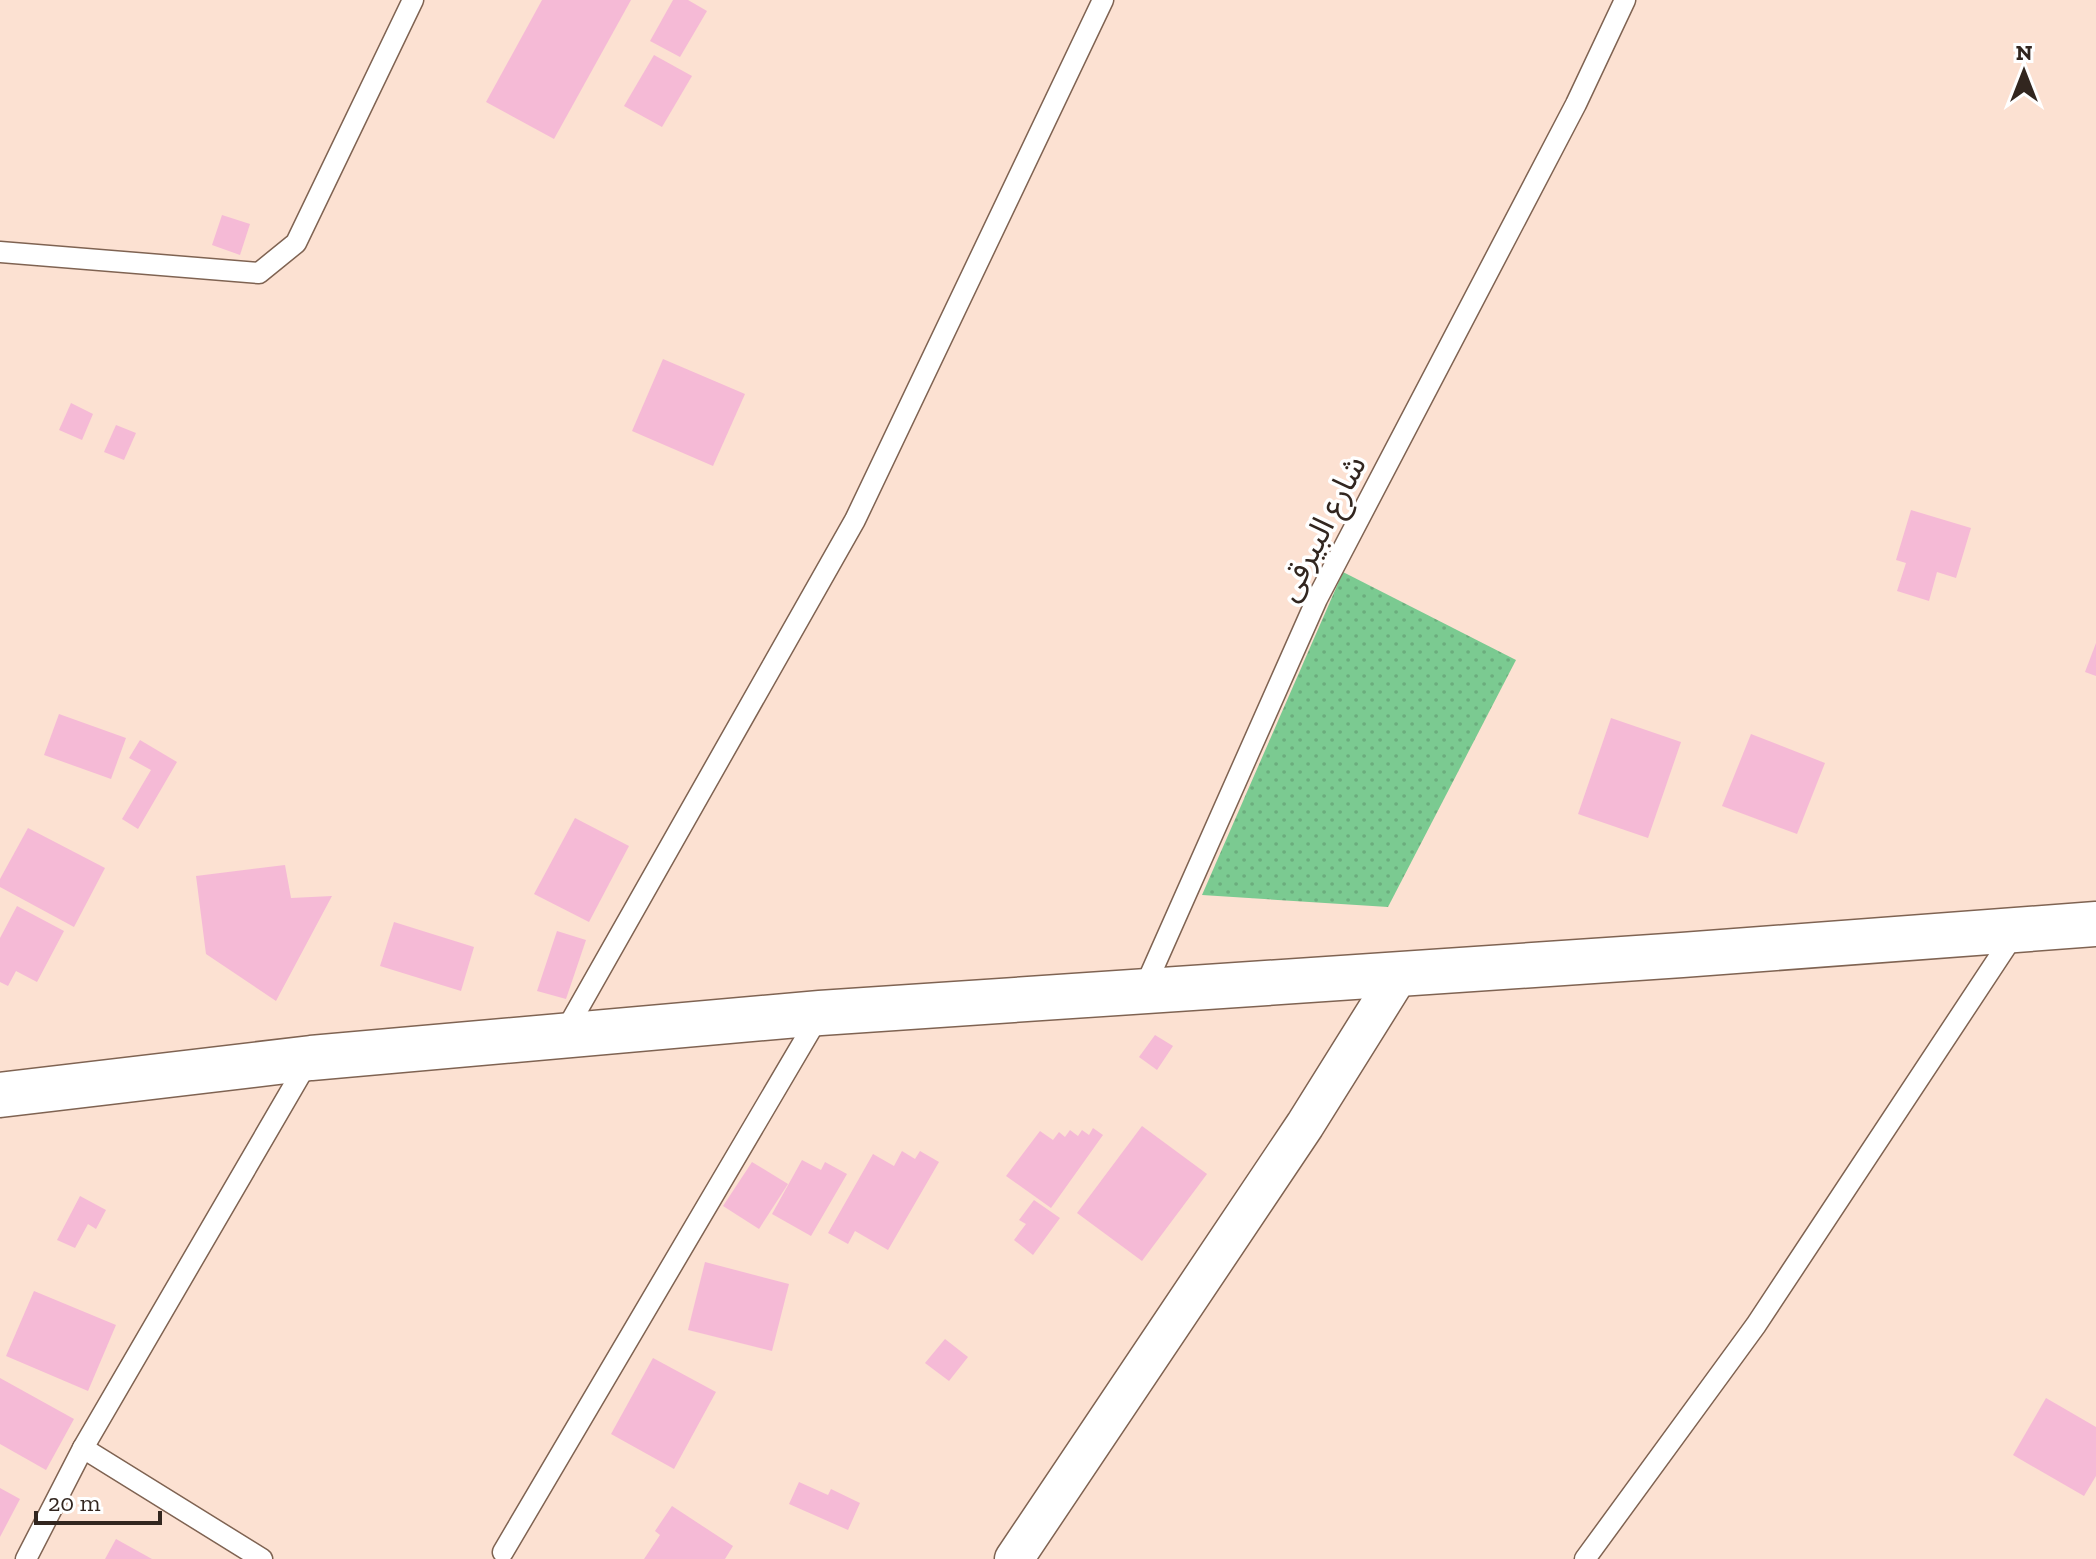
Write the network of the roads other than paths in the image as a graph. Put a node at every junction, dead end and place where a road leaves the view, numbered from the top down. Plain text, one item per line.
1 (413, 0) edge
2 (1103, 0) edge
3 (1625, 0) edge
4 (0, 252) edge
5 (2096, 924) edge
6 (2019, 928) junction
7 (1400, 973) junction
8 (1143, 991) junction
9 (820, 1013) junction
10 (562, 1037) junction
11 (311, 1058) junction
12 (0, 1095) edge
13 (83, 1448) junction
14 (503, 1552) dead end
15 (26, 1559) edge
16 (262, 1559) edge
17 (1014, 1559) edge
18 (1585, 1559) edge

1 - 4 lane
2 - 10 lane
3 - 8 lane, شارع البيرقى
5 - 6 street
6 - 7 street
6 - 18 lane
7 - 8 street
7 - 17 street
8 - 9 street
9 - 10 street
9 - 14 lane
10 - 11 street
11 - 12 street
11 - 13 lane
13 - 15 lane
13 - 16 lane

